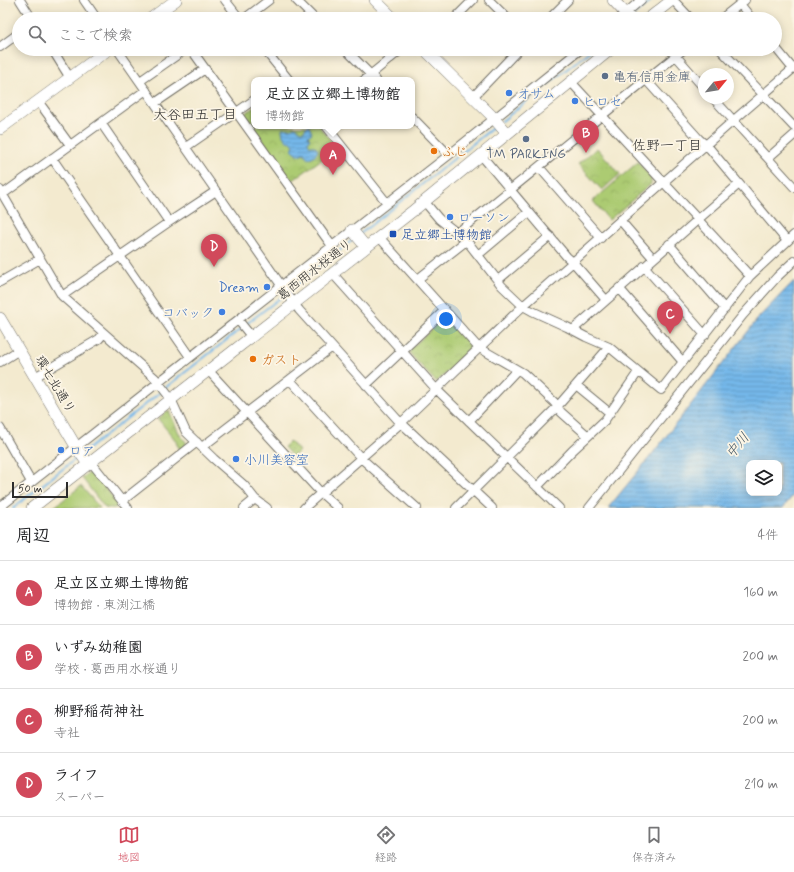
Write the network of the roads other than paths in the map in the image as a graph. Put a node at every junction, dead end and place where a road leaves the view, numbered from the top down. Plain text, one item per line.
1 (20, 0) edge
2 (84, 0) edge
3 (176, 0) edge
4 (225, 0) edge
5 (270, 0) edge
6 (296, 0) edge
7 (375, 0) edge
8 (489, 0) edge
9 (568, 0) edge
10 (613, 0) edge
11 (641, 0) edge
12 (672, 0) edge
13 (467, 2) edge
14 (743, 2) edge
15 (28, 12) edge
16 (92, 12) edge
17 (167, 12) edge
18 (234, 12) edge
19 (254, 12) edge
20 (308, 12) edge
21 (387, 12) edge
22 (459, 12) edge
23 (501, 12) edge
24 (556, 12) edge
25 (623, 12) edge
26 (630, 12) edge
27 (657, 12) edge
28 (684, 12) edge
29 (730, 12) edge
30 (748, 12) edge
31 (12, 38) edge
32 (0, 47) edge
33 (782, 55) edge
34 (56, 56) edge
35 (100, 56) edge
36 (122, 56) edge
37 (176, 56) edge
38 (196, 56) edge
39 (269, 56) edge
40 (351, 56) edge
41 (394, 56) edge
42 (432, 56) edge
43 (512, 56) edge
44 (574, 56) edge
45 (603, 56) edge
46 (676, 56) joint
47 (727, 56) edge
48 (205, 69) junction
49 (794, 69) edge
50 (285, 77) edge
51 (369, 77) edge
52 (371, 77) edge
53 (70, 78) junction
54 (646, 80) junction
55 (140, 81) junction
56 (698, 81) edge
57 (571, 82) junction
58 (146, 90) junction
59 (764, 95) junction
60 (473, 97) junction
61 (38, 102) junction
62 (251, 102) edge
63 (155, 103) junction
64 (718, 104) edge
65 (236, 112) junction
66 (602, 116) junction
67 (415, 120) edge
68 (734, 120) junction
69 (101, 123) junction
70 (500, 125) junction
71 (794, 127) edge
72 (0, 129) edge
73 (328, 129) edge
74 (794, 135) edge
75 (70, 145) junction
76 (705, 146) junction
77 (186, 148) junction
78 (449, 155) junction
79 (481, 155) junction
80 (52, 158) junction
81 (768, 158) junction
82 (539, 167) junction
83 (663, 182) junction
84 (739, 184) junction
85 (794, 187) edge
86 (510, 190) junction
87 (216, 191) junction
88 (1, 192) edge
89 (424, 201) junction
90 (387, 203) junction
91 (529, 212) junction
92 (620, 220) junction
93 (697, 220) junction
94 (169, 222) junction
95 (352, 230) junction
96 (458, 233) junction
97 (794, 235) edge
98 (550, 236) junction
99 (379, 237) junction
100 (601, 238) junction
101 (787, 240) junction
102 (466, 241) junction
103 (364, 244) junction
104 (669, 244) junction
105 (332, 246) junction
106 (478, 255) junction
107 (120, 256) junction
108 (653, 258) junction
109 (40, 259) junction
110 (794, 261) edge
111 (573, 262) junction
112 (644, 266) junction
113 (332, 273) junction
114 (750, 276) junction
115 (418, 279) junction
116 (498, 280) junction
117 (0, 282) edge
118 (282, 287) junction
119 (619, 288) junction
120 (62, 296) junction
121 (606, 300) junction
122 (292, 301) junction
123 (523, 306) junction
124 (725, 309) junction
125 (445, 310) junction
126 (0, 318) edge
127 (239, 321) junction
128 (574, 330) junction
129 (104, 333) junction
130 (249, 334) junction
131 (705, 335) junction
132 (332, 347) junction
133 (609, 347) junction
134 (479, 348) junction
135 (19, 350) junction
136 (402, 350) junction
137 (190, 358) junction
138 (0, 362) edge
139 (683, 362) junction
140 (208, 370) junction
141 (517, 370) junction
142 (638, 372) junction
143 (35, 377) junction
144 (290, 380) junction
145 (366, 385) junction
146 (576, 385) junction
147 (436, 389) junction
148 (164, 390) junction
149 (557, 407) junction
150 (247, 413) junction
151 (610, 414) junction
152 (469, 421) junction
153 (401, 422) junction
154 (0, 428) edge
155 (588, 436) junction
156 (200, 445) junction
157 (84, 456) junction
158 (361, 458) junction
159 (506, 458) junction
160 (32, 482) junction
161 (537, 487) junction
162 (474, 491) junction
163 (321, 493) junction
164 (255, 499) junction
165 (122, 501) junction
166 (0, 508) edge
167 (32, 508) edge
168 (128, 508) edge
169 (244, 508) edge
170 (267, 508) edge
171 (304, 508) edge
172 (338, 508) edge
173 (417, 508) edge
174 (456, 508) edge
175 (492, 508) edge
176 (559, 508) edge
177 (589, 508) edge

1 - 15 street
2 - 16 street
3 - 17 street
4 - 18 street
5 - 19 street
6 - 20 street
7 - 21 street
8 - 23 street
9 - 24 street
10 - 25 street
11 - 26 street
12 - 27 street
12 - 28 street
13 - 22 street
14 - 29 street
14 - 30 street
31 - 32 street
33 - 49 street
34 - 53 street
35 - 53 street
36 - 55 street
37 - 55 street
38 - 48 street
39 - 50 street
40 - 51 street
41 - 52 street
42 - 60 street
43 - 60 street
44 - 70 street
45 - 57 street, 葛西用水桜通り
46 - 54 street
46 - 56 street
47 - 59 street
48 - 63 street
48 - 65 street
49 - 59 street
53 - 61 street
54 - 66 street
54 - 76 street
55 - 58 street
57 - 66 street
57 - 70 street, 葛西用水桜通り
58 - 63 street
58 - 69 street
59 - 68 street
59 - 71 street
60 - 70 street
61 - 72 street
61 - 75 street
62 - 65 street
63 - 77 street
64 - 68 street
65 - 77 street
65 - 105 street
66 - 82 street
66 - 83 street
67 - 78 street
68 - 76 street
68 - 81 street
69 - 75 street
69 - 94 street
70 - 78 street
70 - 79 street, 葛西用水桜通り
73 - 90 street
74 - 81 street
75 - 80 street
76 - 83 street
76 - 84 street
77 - 87 street
78 - 90 street
79 - 86 street
79 - 89 street, 葛西用水桜通り
80 - 88 street
80 - 107 street
81 - 85 street
82 - 86 street
82 - 100 street
83 - 92 street
83 - 93 street
84 - 93 street
84 - 101 street
86 - 91 street
86 - 96 street
87 - 94 street
87 - 118 street
88 - 109 street
89 - 96 street
89 - 99 street, 葛西用水桜通り
90 - 95 street
91 - 98 street
91 - 106 street
92 - 100 street
92 - 108 street
93 - 104 street
93 - 114 street
94 - 107 street
95 - 103 street
95 - 105 street
96 - 102 street
97 - 101 street
98 - 111 street
98 - 116 street
99 - 103 street, 葛西用水桜通り
99 - 115 street
100 - 111 street
101 - 114 street
102 - 106 street
102 - 115 street
103 - 113 street, 葛西用水桜通り
104 - 108 street
104 - 124 street
105 - 118 street
106 - 116 street
107 - 120 street
107 - 137 street
108 - 112 street
109 - 117 street
109 - 120 street
110 - 177 street
111 - 121 street
111 - 123 street
112 - 119 street
112 - 131 street
113 - 122 street, 葛西用水桜通り
113 - 136 street
114 - 124 street
115 - 125 street
116 - 123 street
118 - 122 street
118 - 127 street
119 - 121 street
119 - 139 street
120 - 129 street
121 - 128 street
122 - 130 street, 葛西用水桜通り
122 - 132 street
123 - 128 street
123 - 134 street
124 - 131 street
125 - 134 street
125 - 136 street
126 - 135 street, 環七北通り
127 - 130 street
127 - 137 street
128 - 133 street
129 - 143 street
129 - 148 street
130 - 140 street, 葛西用水桜通り
131 - 139 street
132 - 144 street
132 - 145 street
133 - 142 street
133 - 146 street
134 - 141 street
134 - 147 street
135 - 138 street
135 - 143 street, 環七北通り
136 - 145 street
136 - 147 street
137 - 148 street
139 - 142 street
140 - 148 street, 葛西用水桜通り
140 - 150 street
141 - 149 street
141 - 152 street
142 - 151 street
143 - 157 street, 環七北通り
144 - 150 street
144 - 158 street
145 - 153 street
146 - 149 street
146 - 151 street
147 - 152 street
147 - 153 street
148 - 156 street
148 - 157 street, 葛西用水桜通り
148 - 157 street
149 - 155 street
149 - 159 street
150 - 156 street
150 - 163 street
151 - 155 street
152 - 159 street
153 - 158 street
153 - 162 street
154 - 160 street
155 - 161 street
156 - 164 street
156 - 165 street
157 - 160 street
157 - 165 street
157 - 167 street, 葛西用水桜通り
158 - 163 street
158 - 173 street
159 - 161 street
159 - 162 street
160 - 166 street
161 - 176 street
162 - 174 street
162 - 175 street
163 - 171 street
163 - 172 street
164 - 169 street
164 - 170 street
165 - 168 street

